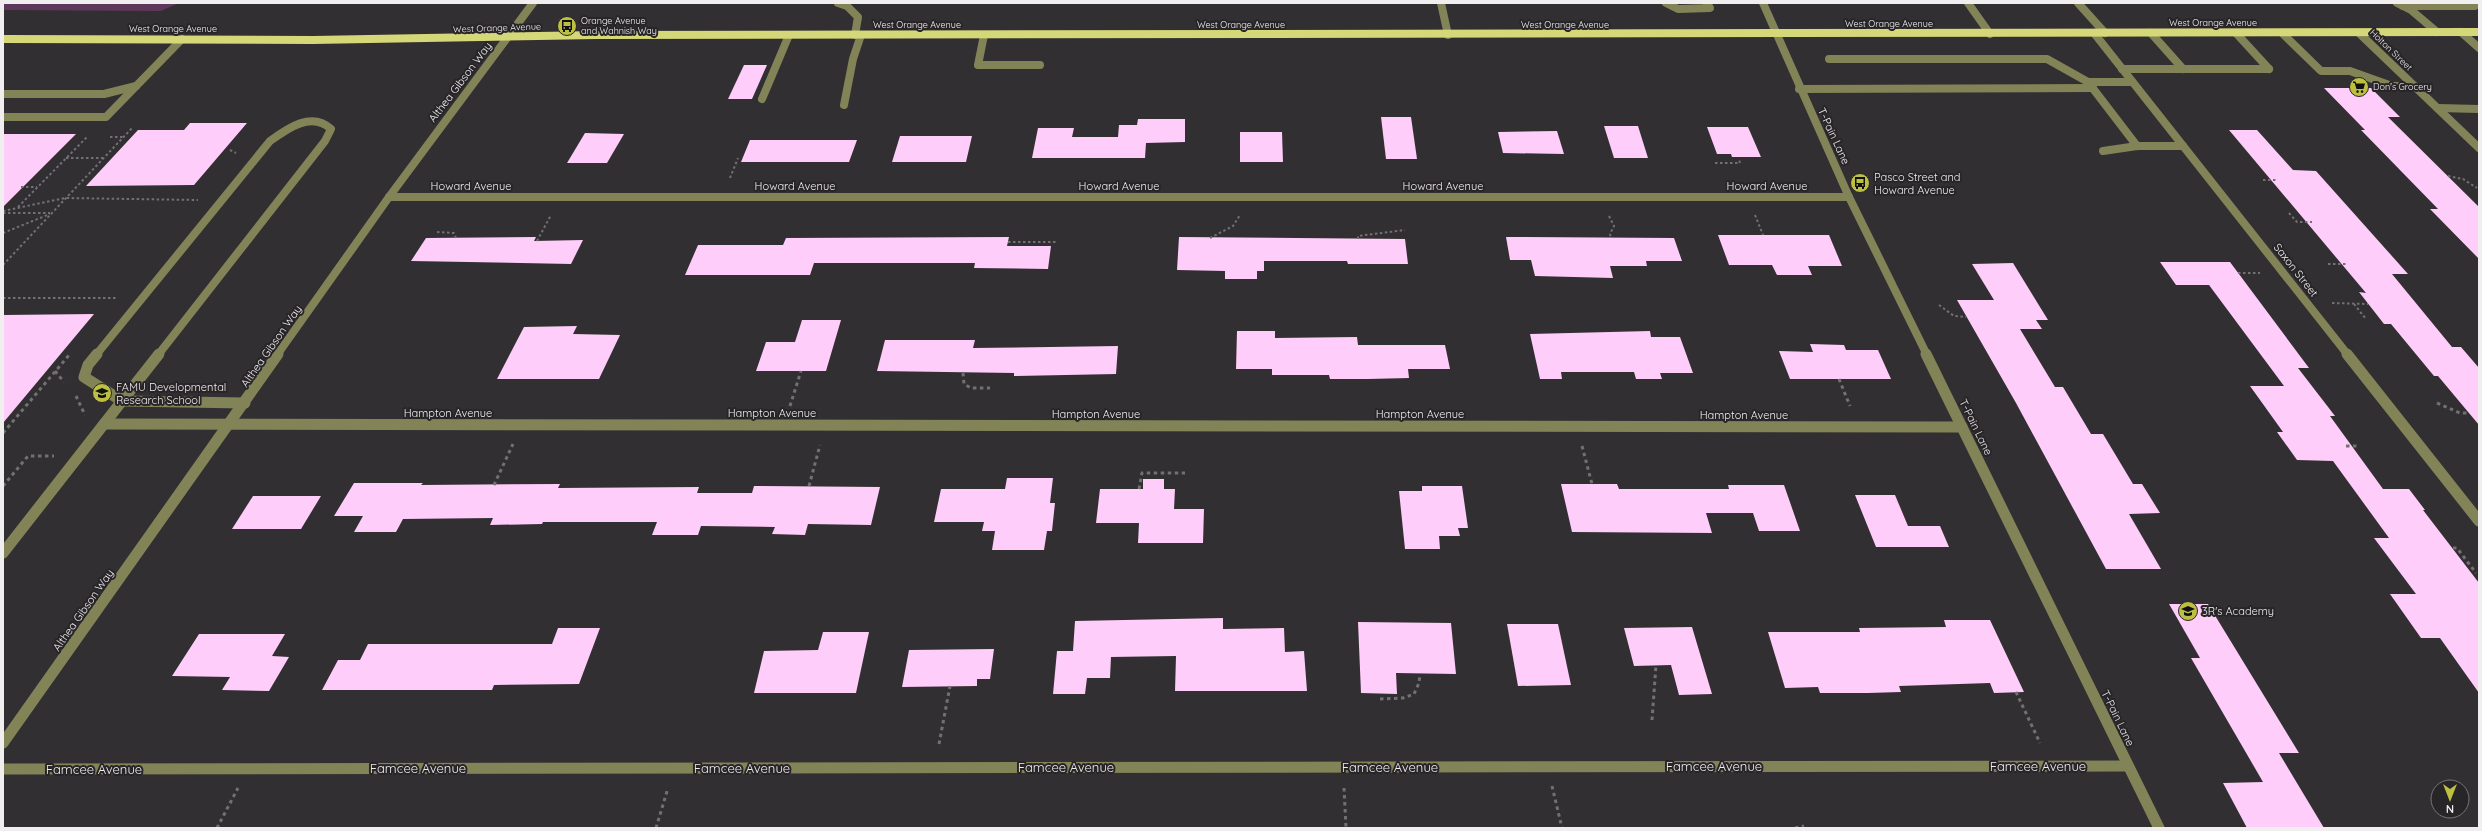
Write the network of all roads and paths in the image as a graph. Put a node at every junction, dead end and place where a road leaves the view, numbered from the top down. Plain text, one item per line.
1 (533, 3) edge
2 (838, 3) edge
3 (1441, 3) edge
4 (1666, 3) edge
5 (1707, 3) edge
6 (1763, 3) edge
7 (1968, 3) edge
8 (2078, 3) edge
9 (2477, 3) edge
10 (2400, 4) edge
11 (2437, 32) junction
12 (2461, 32) junction
13 (2479, 32) edge
14 (2094, 33) junction
15 (2105, 33) junction
16 (2151, 33) junction
17 (2236, 33) junction
18 (2282, 33) junction
19 (2359, 33) junction
20 (1990, 34) junction
21 (789, 35) junction
22 (858, 35) junction
23 (984, 35) junction
24 (1448, 35) junction
25 (1776, 35) junction
26 (508, 37) junction
27 (3, 39) edge
28 (182, 39) junction
29 (2479, 48) edge
30 (1829, 59) dead end
31 (1040, 65) dead end
32 (2122, 69) junction
33 (2183, 69) junction
34 (2132, 82) junction
35 (2090, 85) junction
36 (136, 86) junction
37 (2414, 86) junction
38 (1799, 88) junction
39 (3, 94) edge
40 (762, 99) dead end
41 (844, 105) dead end
42 (2438, 108) junction
43 (2479, 109) edge
44 (3, 117) edge
45 (132, 128) dead end
46 (94, 137) dead end
47 (109, 137) dead end
48 (124, 137) junction
49 (2137, 146) junction
50 (2183, 146) junction
51 (2479, 148) edge
52 (2103, 151) dead end
53 (66, 158) junction
54 (104, 158) junction
55 (1739, 160) dead end
56 (1715, 163) dead end
57 (2448, 176) dead end
58 (2262, 180) dead end
59 (2276, 180) dead end
60 (21, 187) dead end
61 (38, 187) junction
62 (2477, 188) dead end
63 (389, 197) junction
64 (560, 197) junction
65 (1849, 197) junction
66 (66, 198) junction
67 (199, 200) dead end
68 (17, 208) junction
69 (1241, 208) dead end
70 (1752, 208) dead end
71 (3, 212) edge
72 (52, 213) junction
73 (2289, 213) dead end
74 (2312, 222) dead end
75 (1405, 230) dead end
76 (437, 232) dead end
77 (3, 233) edge
78 (1763, 235) dead end
79 (456, 238) dead end
80 (1210, 238) dead end
81 (1358, 239) dead end
82 (537, 241) dead end
83 (1008, 242) dead end
84 (1056, 242) dead end
85 (2328, 264) dead end
86 (2346, 264) dead end
87 (3, 265) edge
88 (2238, 273) dead end
89 (2263, 273) dead end
90 (3, 298) edge
91 (116, 298) dead end
92 (2331, 303) dead end
93 (2354, 304) junction
94 (2368, 304) dead end
95 (1939, 305) dead end
96 (1966, 317) dead end
97 (2366, 319) dead end
98 (55, 372) dead end
99 (800, 372) dead end
100 (963, 373) dead end
101 (1839, 379) dead end
102 (67, 386) dead end
103 (990, 388) dead end
104 (72, 391) dead end
105 (122, 401) junction
106 (246, 403) junction
107 (2437, 403) dead end
108 (2469, 413) dead end
109 (87, 419) dead end
110 (104, 424) junction
111 (230, 424) junction
112 (784, 425) junction
113 (1859, 427) junction
114 (1962, 427) junction
115 (821, 443) dead end
116 (1582, 444) dead end
117 (2346, 446) dead end
118 (2359, 446) dead end
119 (512, 447) dead end
120 (57, 456) dead end
121 (1185, 473) dead end
122 (1592, 484) dead end
123 (494, 485) dead end
124 (3, 486) edge
125 (809, 486) dead end
126 (1139, 489) dead end
127 (2479, 521) edge
128 (2453, 548) dead end
129 (3, 553) edge
130 (2476, 573) dead end
131 (1656, 665) dead end
132 (1420, 674) dead end
133 (950, 686) dead end
134 (2016, 692) dead end
135 (1380, 699) dead end
136 (1652, 720) dead end
137 (3, 743) edge
138 (2040, 743) dead end
139 (939, 744) dead end
140 (2128, 766) junction
141 (1343, 767) junction
142 (1548, 767) junction
143 (674, 768) junction
144 (3, 769) edge
145 (248, 769) junction
146 (1804, 826) dead end
147 (217, 828) edge
148 (656, 828) edge
149 (1346, 828) edge
150 (1562, 828) edge
151 (1795, 828) edge
152 (2159, 828) edge

1 - 26 street, Althea Gibson Way
2 - 22 street
3 - 24 street
4 - 5 street
6 - 25 street, T-Pain Lane
7 - 20 street
8 - 15 street
9 - 10 street
10 - 11 street
11 - 12 main road, West Orange Avenue
11 - 19 main road, West Orange Avenue
12 - 13 main road, West Orange Avenue
12 - 29 street
14 - 15 main road, West Orange Avenue
14 - 20 main road, West Orange Avenue
14 - 32 street, Saxon Street
15 - 16 main road, West Orange Avenue
16 - 17 main road, West Orange Avenue
16 - 33 street
17 - 18 main road, West Orange Avenue
17 - 33 street
18 - 19 main road, West Orange Avenue
18 - 37 street
19 - 37 street, Holton Street
20 - 25 main road, West Orange Avenue
21 - 22 main road, West Orange Avenue
21 - 26 main road, West Orange Avenue
21 - 40 street
22 - 23 main road, West Orange Avenue
22 - 41 street
23 - 24 main road, West Orange Avenue
23 - 31 street
24 - 25 main road, West Orange Avenue
25 - 38 street, T-Pain Lane
26 - 28 main road, West Orange Avenue
26 - 63 street, Althea Gibson Way
27 - 28 main road, West Orange Avenue
28 - 36 street
30 - 35 street
32 - 33 street
32 - 34 street, Saxon Street
34 - 35 street
34 - 50 street, Saxon Street
35 - 38 street
35 - 49 street
36 - 39 street
36 - 44 street
37 - 42 street, Holton Street
38 - 65 street, T-Pain Lane
42 - 43 street
42 - 51 street, Holton Street
45 - 48 path
46 - 53 path
47 - 48 path
48 - 54 path
49 - 50 street
49 - 52 street
50 - 127 street, Saxon Street
53 - 54 path
53 - 61 path
54 - 66 path
55 - 56 path
57 - 62 path
58 - 59 path
60 - 61 path
61 - 68 path
63 - 64 street, Howard Avenue
63 - 106 street, Althea Gibson Way
64 - 65 street, Howard Avenue
64 - 82 path
65 - 114 street, T-Pain Lane
66 - 67 path
66 - 68 path
66 - 72 path
68 - 71 path
69 - 80 path
70 - 78 path
71 - 72 path
72 - 77 path
72 - 87 path
73 - 74 path
75 - 81 path
76 - 79 path
83 - 84 path
85 - 86 path
88 - 89 path
90 - 91 path
92 - 93 path
93 - 94 path
93 - 97 path
95 - 96 path
98 - 102 path
99 - 112 path
100 - 103 path
101 - 113 path
104 - 109 path
105 - 105 street
105 - 106 street
105 - 110 street
106 - 111 street, Althea Gibson Way
107 - 108 path
110 - 111 street, Hampton Avenue
110 - 129 street
111 - 112 street, Hampton Avenue
111 - 137 street, Althea Gibson Way
112 - 113 street, Hampton Avenue
113 - 114 street, Hampton Avenue
114 - 140 street, T-Pain Lane
115 - 125 path
116 - 122 path
117 - 118 path
119 - 123 path
120 - 124 path
121 - 126 path
128 - 130 path
131 - 136 path
132 - 135 path
133 - 139 path
134 - 138 path
140 - 142 street, Famcee Avenue
140 - 152 street, T-Pain Lane
141 - 142 street, Famcee Avenue
141 - 143 street, Famcee Avenue
141 - 149 path
142 - 150 path
143 - 145 street, Famcee Avenue
143 - 148 path
144 - 145 street, Famcee Avenue
145 - 147 path
146 - 151 path

